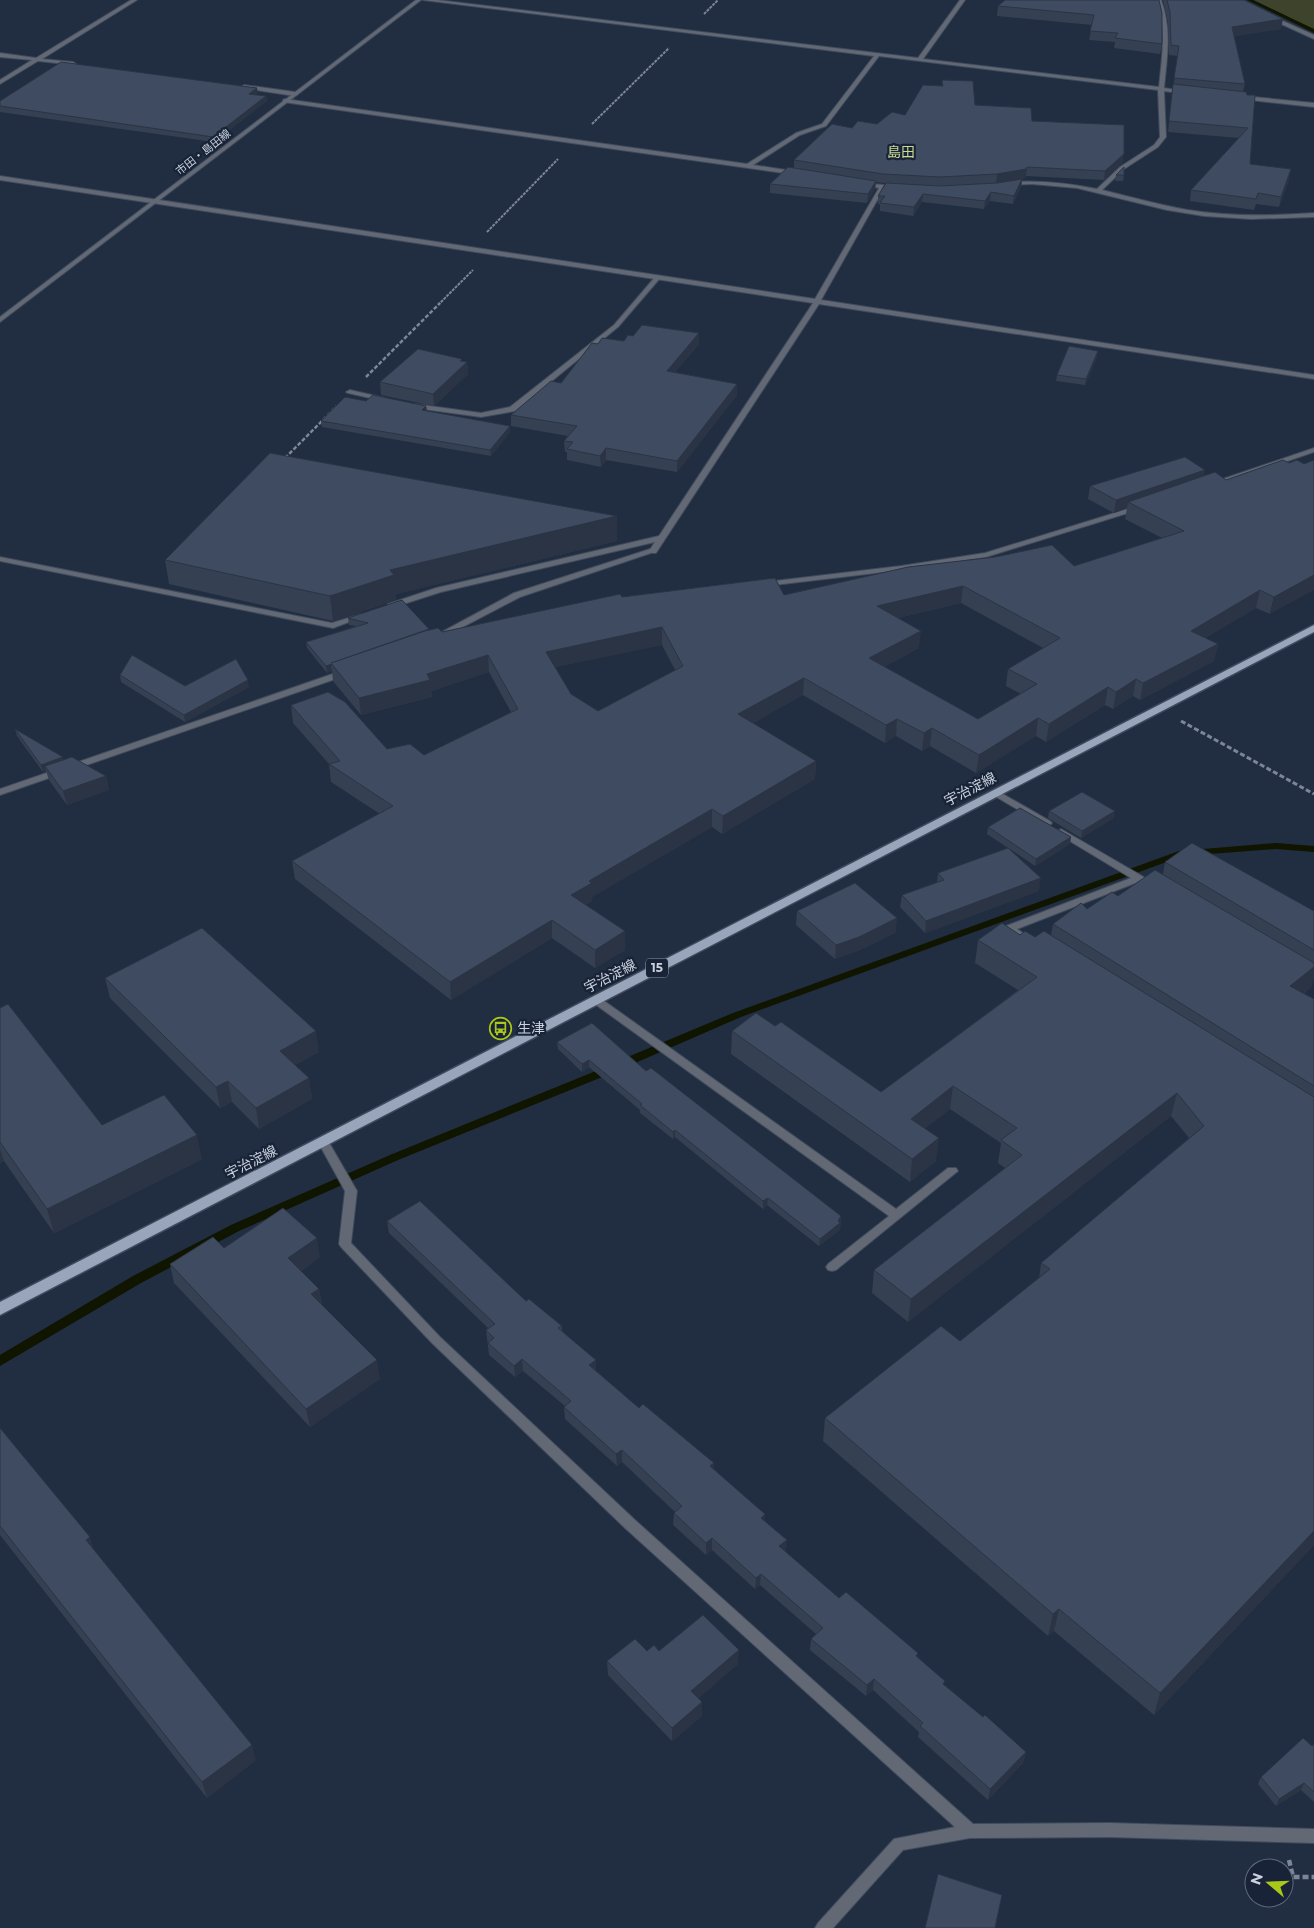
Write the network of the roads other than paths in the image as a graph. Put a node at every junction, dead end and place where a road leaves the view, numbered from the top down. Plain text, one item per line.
1 (135, 0) edge
2 (419, 0) edge
3 (425, 0) edge
4 (955, 0) edge
5 (963, 0) edge
6 (1159, 0) edge
7 (1270, 16) edge
8 (1314, 37) edge
9 (0, 54) edge
10 (877, 55) junction
11 (37, 59) junction
12 (919, 60) junction
13 (84, 66) edge
14 (0, 82) edge
15 (237, 86) edge
16 (1161, 90) junction
17 (1189, 93) edge
18 (294, 94) junction
19 (1237, 97) edge
20 (285, 101) junction
21 (1314, 105) edge
22 (748, 166) junction
23 (806, 175) edge
24 (0, 178) edge
25 (853, 182) edge
26 (1003, 186) edge
27 (882, 187) junction
28 (901, 188) edge
29 (1098, 192) junction
30 (157, 201) junction
31 (1314, 215) edge
32 (658, 277) junction
33 (817, 302) junction
34 (0, 320) edge
35 (1314, 376) edge
36 (350, 392) road end
37 (388, 400) edge
38 (406, 404) edge
39 (1314, 450) edge
40 (1202, 487) edge
41 (1147, 506) edge
42 (661, 538) junction
43 (0, 559) edge
44 (757, 586) edge
45 (386, 608) edge
46 (369, 614) edge
47 (1314, 628) edge
48 (453, 638) edge
49 (349, 671) edge
50 (0, 792) edge
51 (996, 793) junction
52 (1139, 878) junction
53 (1164, 894) edge
54 (1042, 949) edge
55 (596, 1000) junction
56 (324, 1142) junction
57 (952, 1171) dead end
58 (896, 1215) junction
59 (832, 1267) dead end
60 (0, 1309) edge
61 (970, 1831) junction
62 (1314, 1836) edge
63 (823, 1928) edge

1 - 11 street
2 - 18 street, 市田・島田線
3 - 10 street
4 - 5 street
5 - 12 street
6 - 16 street
7 - 8 street
9 - 11 street
10 - 12 street
10 - 22 street
11 - 13 street
11 - 14 street
12 - 16 street
15 - 18 street
16 - 17 street
16 - 29 street
18 - 20 street, 市田・島田線
19 - 21 street
20 - 22 street
20 - 30 street, 市田・島田線
22 - 23 street
24 - 30 street
25 - 27 street
26 - 29 street
27 - 28 street
27 - 33 street
29 - 31 street
30 - 32 street
30 - 34 street, 市田・島田線
32 - 33 street
32 - 38 street
33 - 35 street
33 - 42 street
36 - 37 street
39 - 40 street
41 - 44 street
42 - 45 street
42 - 48 street
43 - 46 street
47 - 51 main road, 宇治淀線 / 15
49 - 50 street
51 - 52 street
51 - 55 main road, 宇治淀線 / 15
52 - 53 street
52 - 54 street
55 - 56 main road, 宇治淀線 / 15
55 - 58 street
56 - 60 main road, 宇治淀線 / 15
56 - 61 street
57 - 58 street
58 - 59 street
61 - 62 street
61 - 63 street

